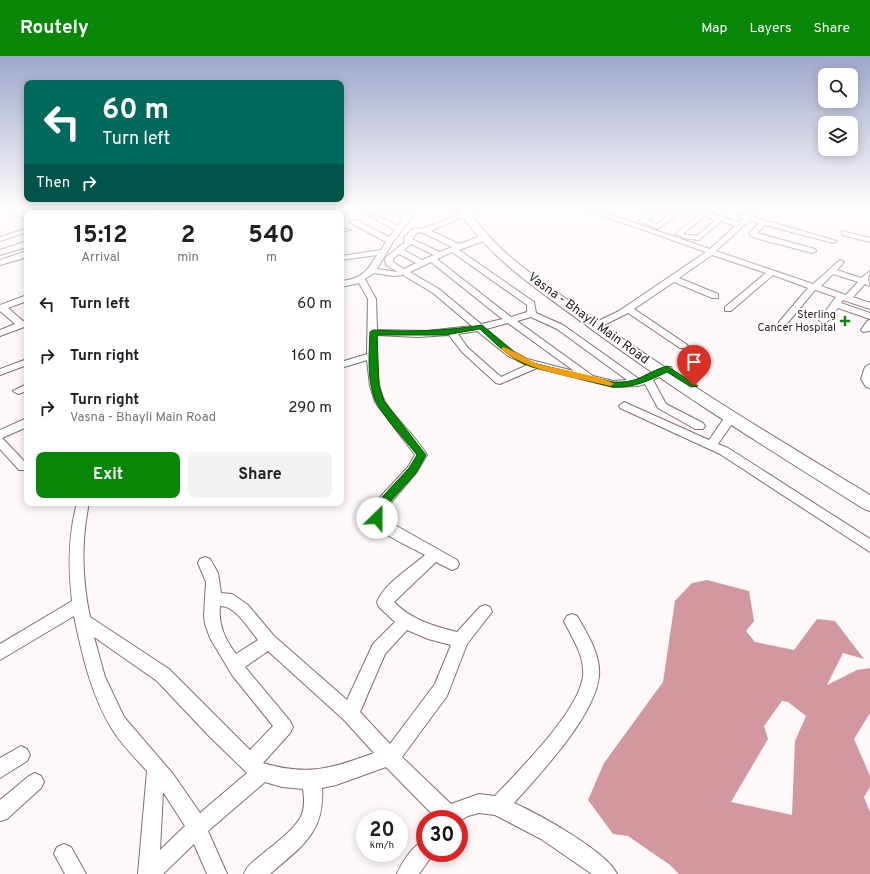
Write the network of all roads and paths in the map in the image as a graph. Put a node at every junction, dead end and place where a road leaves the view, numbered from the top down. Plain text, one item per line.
1 (20, 246) edge
2 (387, 246) edge
3 (405, 246) edge
4 (422, 246) edge
5 (452, 246) edge
6 (461, 246) edge
7 (491, 246) edge
8 (498, 246) edge
9 (698, 246) edge
10 (713, 246) edge
11 (795, 246) edge
12 (456, 248) junction
13 (709, 250) junction
14 (399, 251) junction
15 (812, 251) dead end
16 (383, 252) junction
17 (0, 253) edge
18 (24, 255) edge
19 (441, 255) junction
20 (344, 258) edge
21 (432, 259) junction
22 (840, 262) dead end
23 (0, 263) edge
24 (423, 264) junction
25 (371, 270) junction
26 (832, 271) junction
27 (404, 272) junction
28 (772, 272) junction
29 (870, 273) edge
30 (361, 279) junction
31 (673, 279) junction
32 (867, 282) edge
33 (344, 283) edge
34 (815, 287) junction
35 (715, 296) dead end
36 (845, 297) junction
37 (24, 299) edge
38 (836, 304) junction
39 (870, 306) edge
40 (1, 308) edge
41 (629, 309) junction
42 (728, 309) dead end
43 (532, 314) junction
44 (870, 316) edge
45 (510, 320) junction
46 (824, 320) dead end
47 (596, 323) junction
48 (24, 324) edge
49 (782, 324) dead end
50 (482, 327) junction
51 (373, 332) junction
52 (451, 332) junction
53 (0, 333) edge
54 (683, 346) dead end
55 (372, 356) junction
56 (24, 363) edge
57 (344, 364) edge
58 (535, 365) junction
59 (870, 367) edge
60 (664, 370) junction
61 (0, 372) edge
62 (593, 380) junction
63 (643, 381) junction
64 (870, 386) edge
65 (624, 406) dead end
66 (731, 417) junction
67 (24, 423) edge
68 (699, 426) dead end
69 (0, 435) edge
70 (0, 442) edge
71 (711, 445) junction
72 (23, 466) dead end
73 (870, 495) edge
74 (870, 504) edge
75 (82, 506) edge
76 (870, 546) edge
77 (436, 554) junction
78 (205, 563) dead end
79 (452, 564) dead end
80 (214, 600) junction
81 (79, 605) junction
82 (485, 612) dead end
83 (572, 620) dead end
84 (83, 621) junction
85 (406, 621) junction
86 (461, 640) junction
87 (269, 641) junction
88 (0, 653) edge
89 (236, 664) junction
90 (350, 714) junction
91 (21, 755) dead end
92 (389, 757) junction
93 (0, 768) edge
94 (156, 768) junction
95 (256, 768) junction
96 (312, 780) junction
97 (35, 782) dead end
98 (500, 806) junction
99 (442, 810) edge
100 (462, 810) edge
101 (0, 812) edge
102 (197, 828) junction
103 (64, 854) dead end
104 (416, 862) edge
105 (76, 874) edge
106 (148, 874) edge
107 (217, 874) edge
108 (254, 874) edge
109 (407, 874) edge
110 (607, 874) edge

1 - 17 street
2 - 16 street
3 - 14 street
4 - 19 street
5 - 12 street
6 - 12 street
7 - 47 main road, Vasna - Bhayli Main Road
8 - 47 main road, Vasna - Bhayli Main Road
9 - 13 street
10 - 13 street
11 - 15 street
12 - 19 street
12 - 43 street
13 - 28 street
13 - 31 street
13 - 47 street
14 - 24 street
14 - 27 street
16 - 20 street
16 - 25 street
18 - 23 street
19 - 21 street
21 - 24 street
21 - 45 street
22 - 26 street
24 - 27 street
25 - 27 street
25 - 30 street
26 - 32 street
26 - 34 street
27 - 50 street
28 - 34 street
28 - 42 street
29 - 32 street
30 - 33 street
30 - 51 street
31 - 35 street
31 - 41 street
32 - 36 street
34 - 36 street
34 - 49 street
36 - 38 street
36 - 39 street
37 - 40 street
38 - 44 street
38 - 46 street
40 - 48 street
41 - 47 street
41 - 54 street
43 - 45 street
43 - 63 street
45 - 50 street
45 - 62 street
47 - 60 main road, Vasna - Bhayli Main Road
48 - 53 street
50 - 52 street
50 - 58 street
51 - 52 street
51 - 55 street
52 - 58 street
55 - 57 street
55 - 77 street
56 - 61 street
58 - 62 street
59 - 64 street
60 - 63 street
60 - 66 main road, Vasna - Bhayli Main Road
60 - 73 main road, Vasna - Bhayli Main Road
62 - 63 street
63 - 68 street
65 - 71 street
66 - 71 street
66 - 74 main road, Vasna - Bhayli Main Road
67 - 69 street
70 - 72 street
71 - 76 street
75 - 81 street
77 - 79 street
77 - 85 street
78 - 80 street
80 - 87 street
80 - 89 street
81 - 84 street
81 - 88 street
82 - 86 street
83 - 98 street
84 - 94 street
84 - 95 street
85 - 86 street
85 - 90 street
86 - 92 street
87 - 89 street
87 - 90 street
89 - 95 street
90 - 92 street
91 - 93 street
92 - 96 street
92 - 99 street
94 - 102 street
94 - 106 street
95 - 96 street
95 - 102 street
96 - 108 street
97 - 101 street
98 - 100 street
98 - 110 street
102 - 106 street
102 - 107 street
103 - 105 street
104 - 109 street

